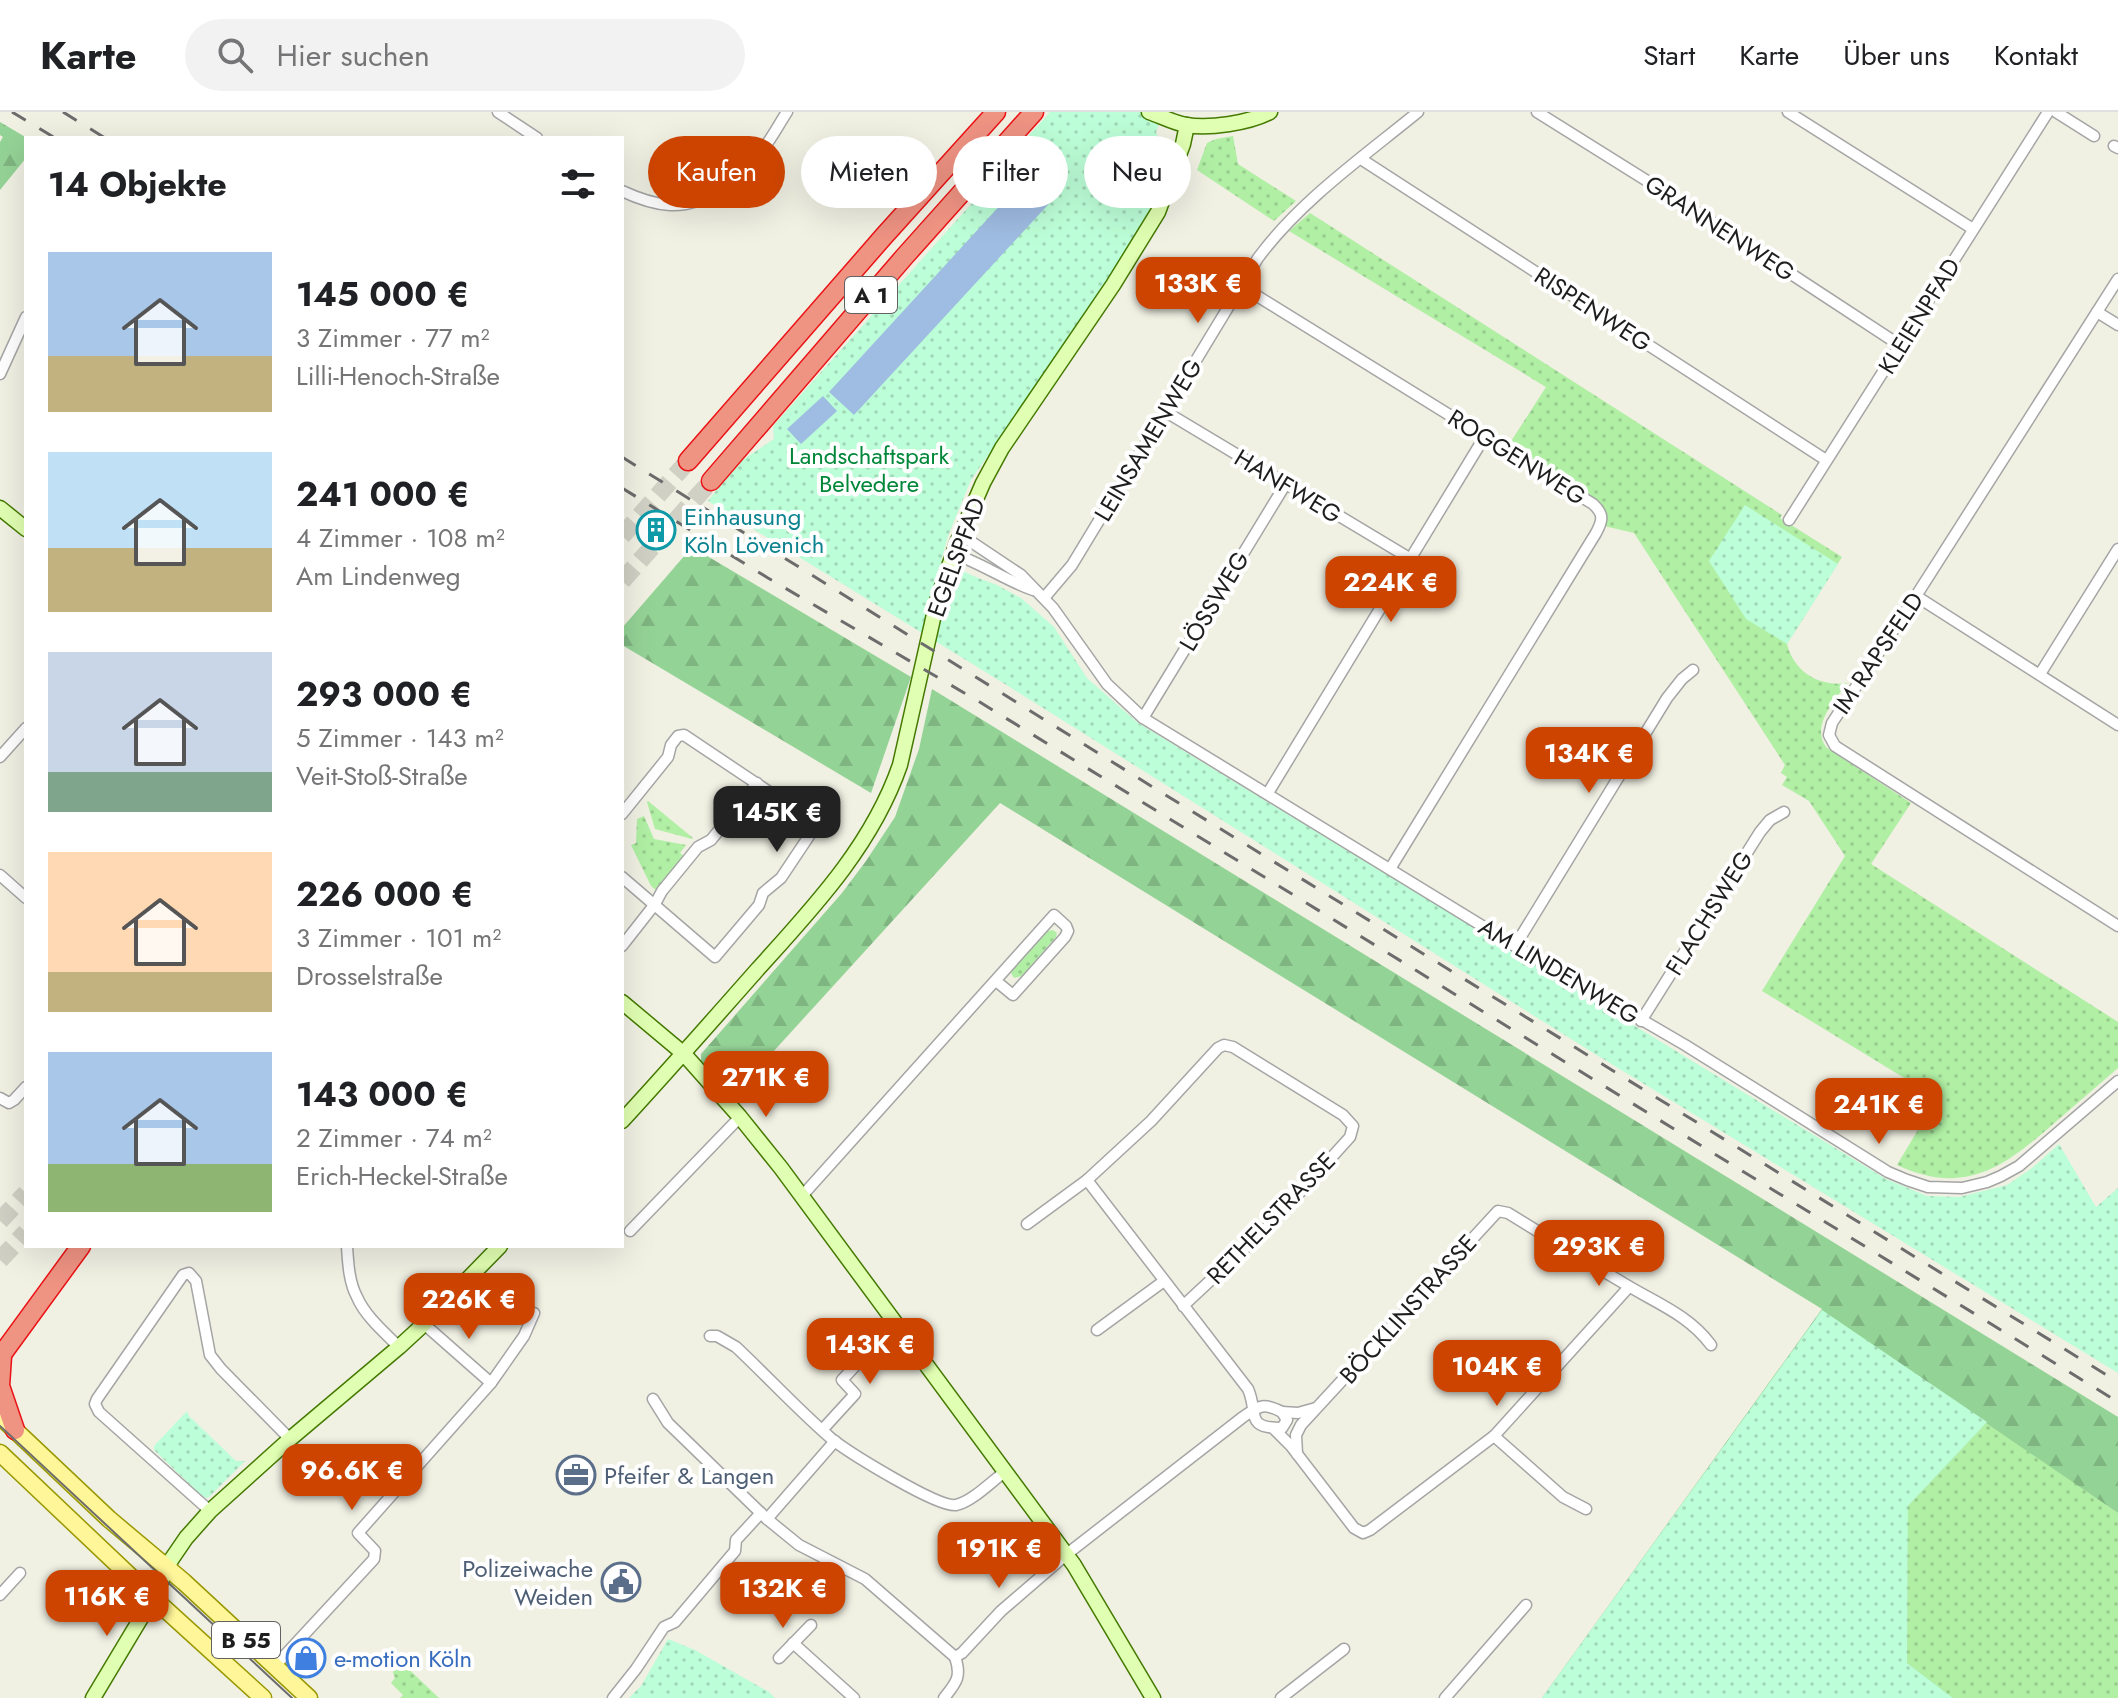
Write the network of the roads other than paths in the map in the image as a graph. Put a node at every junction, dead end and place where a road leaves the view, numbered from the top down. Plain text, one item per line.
1 (498, 112) edge
2 (787, 112) edge
3 (996, 112) edge
4 (1034, 112) edge
5 (1149, 112) edge
6 (1270, 112) edge
7 (1418, 112) edge
8 (1537, 112) edge
9 (1788, 112) edge
10 (2048, 112) edge
11 (2056, 112) edge
12 (1187, 125) junction
13 (534, 136) edge
14 (2094, 136) dead end
15 (1361, 159) junction
16 (624, 192) edge
17 (1973, 229) junction
18 (2118, 279) edge
19 (1241, 286) junction
20 (2097, 312) junction
21 (24, 321) edge
22 (2118, 325) edge
23 (1901, 346) junction
24 (0, 374) edge
25 (1166, 412) junction
26 (1485, 436) junction
27 (1826, 460) junction
28 (688, 461) tunnel mouth
29 (711, 481) tunnel mouth
30 (1285, 485) junction
31 (0, 508) edge
32 (1789, 520) dead end
33 (24, 527) edge
34 (961, 535) junction
35 (2118, 549) edge
36 (954, 554) junction
37 (1411, 559) junction
38 (1039, 594) junction
39 (1916, 596) junction
40 (1693, 670) dead end
41 (2040, 674) junction
42 (1143, 718) junction
43 (2118, 725) edge
44 (24, 730) edge
45 (0, 757) edge
46 (757, 783) junction
47 (1268, 793) junction
48 (624, 812) edge
49 (1784, 812) dead end
50 (1390, 869) junction
51 (0, 875) edge
52 (624, 879) edge
53 (24, 892) edge
54 (655, 904) junction
55 (2118, 926) edge
56 (624, 943) edge
57 (1515, 946) junction
58 (996, 981) junction
59 (624, 1004) edge
60 (1641, 1021) junction
61 (684, 1054) junction
62 (2118, 1081) edge
63 (24, 1089) edge
64 (0, 1098) edge
65 (740, 1117) junction
66 (624, 1119) edge
67 (1087, 1180) junction
68 (802, 1196) junction
69 (1027, 1224) dead end
70 (630, 1231) dead end
71 (80, 1248) edge
72 (347, 1248) edge
73 (498, 1248) edge
74 (1164, 1281) junction
75 (1629, 1287) junction
76 (1183, 1306) junction
77 (534, 1313) dead end
78 (895, 1323) junction
79 (424, 1324) junction
80 (1097, 1330) dead end
81 (710, 1336) dead end
82 (1711, 1345) dead end
83 (399, 1347) junction
84 (1, 1356) edge
85 (491, 1383) junction
86 (1248, 1389) junction
87 (653, 1399) dead end
88 (1270, 1407) junction
89 (1318, 1407) junction
90 (1253, 1410) junction
91 (1282, 1412) junction
92 (0, 1416) edge
93 (1304, 1422) junction
94 (1261, 1425) junction
95 (1229, 1427) junction
96 (1277, 1428) junction
97 (823, 1429) junction
98 (15, 1430) junction
99 (1494, 1436) junction
100 (290, 1439) junction
101 (835, 1441) junction
102 (0, 1453) edge
103 (1297, 1454) junction
104 (1006, 1471) junction
105 (1586, 1509) dead end
106 (210, 1511) junction
107 (764, 1516) junction
108 (1067, 1554) junction
109 (168, 1567) junction
110 (20, 1573) dead end
111 (0, 1595) edge
112 (153, 1598) junction
113 (1526, 1605) dead end
114 (811, 1625) dead end
115 (793, 1643) junction
116 (1344, 1649) dead end
117 (955, 1657) junction
118 (779, 1658) dead end
119 (274, 1667) junction
120 (93, 1698) edge
121 (263, 1698) edge
122 (309, 1698) edge
123 (613, 1698) edge
124 (854, 1698) edge
125 (944, 1698) edge
126 (1153, 1698) edge
127 (1281, 1698) edge
128 (1445, 1698) edge

1 - 13 street
2 - 16 street
3 - 28 highway, A 1
4 - 29 highway, A 1
5 - 12 street
6 - 12 street
7 - 15 street, LEINSAMENWEG
8 - 23 street, GRANNENWEG
9 - 17 street
10 - 17 street, KLEIENPFAD
11 - 14 street
12 - 34 street, EGELSPFAD
15 - 19 street, LEINSAMENWEG
15 - 27 street, RISPENWEG
17 - 23 street, KLEIENPFAD
18 - 20 street, IM RAPSFELD
19 - 25 street, LEINSAMENWEG
19 - 26 street, ROGGENWEG
20 - 22 street
20 - 39 street, IM RAPSFELD
21 - 24 street
23 - 27 street, KLEIENPFAD
25 - 30 street, HANFWEG
25 - 38 street, LEINSAMENWEG
26 - 37 street
26 - 50 street, ROGGENWEG
27 - 32 street, KLEIENPFAD
30 - 37 street, HANFWEG
30 - 42 street, LÖSSWEG
31 - 33 street
34 - 36 street, EGELSPFAD
34 - 38 street, AM LINDENWEG
35 - 41 street
36 - 38 street
36 - 61 street, EGELSPFAD
37 - 47 street
38 - 42 street, AM LINDENWEG
39 - 41 street
39 - 55 street, IM RAPSFELD
40 - 57 street
41 - 43 street
42 - 47 street, AM LINDENWEG
44 - 45 street
46 - 48 street
46 - 54 street
46 - 54 street
47 - 50 street, AM LINDENWEG
49 - 60 street, FLACHSWEG
50 - 57 street, AM LINDENWEG
51 - 53 street
52 - 54 street
54 - 56 street
57 - 60 street, AM LINDENWEG
58 - 58 street
58 - 68 street
59 - 61 street
60 - 62 street, AM LINDENWEG
61 - 65 street
61 - 66 street, EGELSPFAD
63 - 64 street
65 - 68 street
65 - 70 street
67 - 69 street
67 - 74 street
67 - 76 street, RETHELSTRASSE
68 - 78 street
71 - 84 highway
72 - 83 street
73 - 79 street
74 - 76 street
74 - 80 street
75 - 82 street
75 - 89 street, BÖCKLINSTRASSE
75 - 99 street
76 - 86 street
77 - 85 street
78 - 97 street
78 - 104 street
79 - 83 street
79 - 85 street
81 - 97 street
83 - 100 street
84 - 98 highway
85 - 119 street
86 - 88 street
86 - 90 street
87 - 107 street
88 - 90 street
88 - 91 street
89 - 91 street
89 - 93 street, BÖCKLINSTRASSE
90 - 94 street
90 - 95 street
91 - 96 street
92 - 98 main road, B 55
93 - 96 street
93 - 103 street
94 - 95 street
94 - 96 street
95 - 108 street
96 - 103 street
97 - 101 street
98 - 109 main road, B 55
99 - 103 street
99 - 105 street
100 - 106 street
100 - 106 street
101 - 104 street
101 - 107 street
102 - 112 main road, B 55
104 - 108 street
106 - 109 street
107 - 117 street
107 - 123 street
108 - 117 street
108 - 126 street
109 - 112 street
109 - 119 main road, B 55
110 - 111 street
112 - 120 street
112 - 121 main road, B 55
113 - 128 street
114 - 115 street
115 - 118 street
115 - 124 street
116 - 127 street
117 - 125 street
119 - 122 main road, B 55

